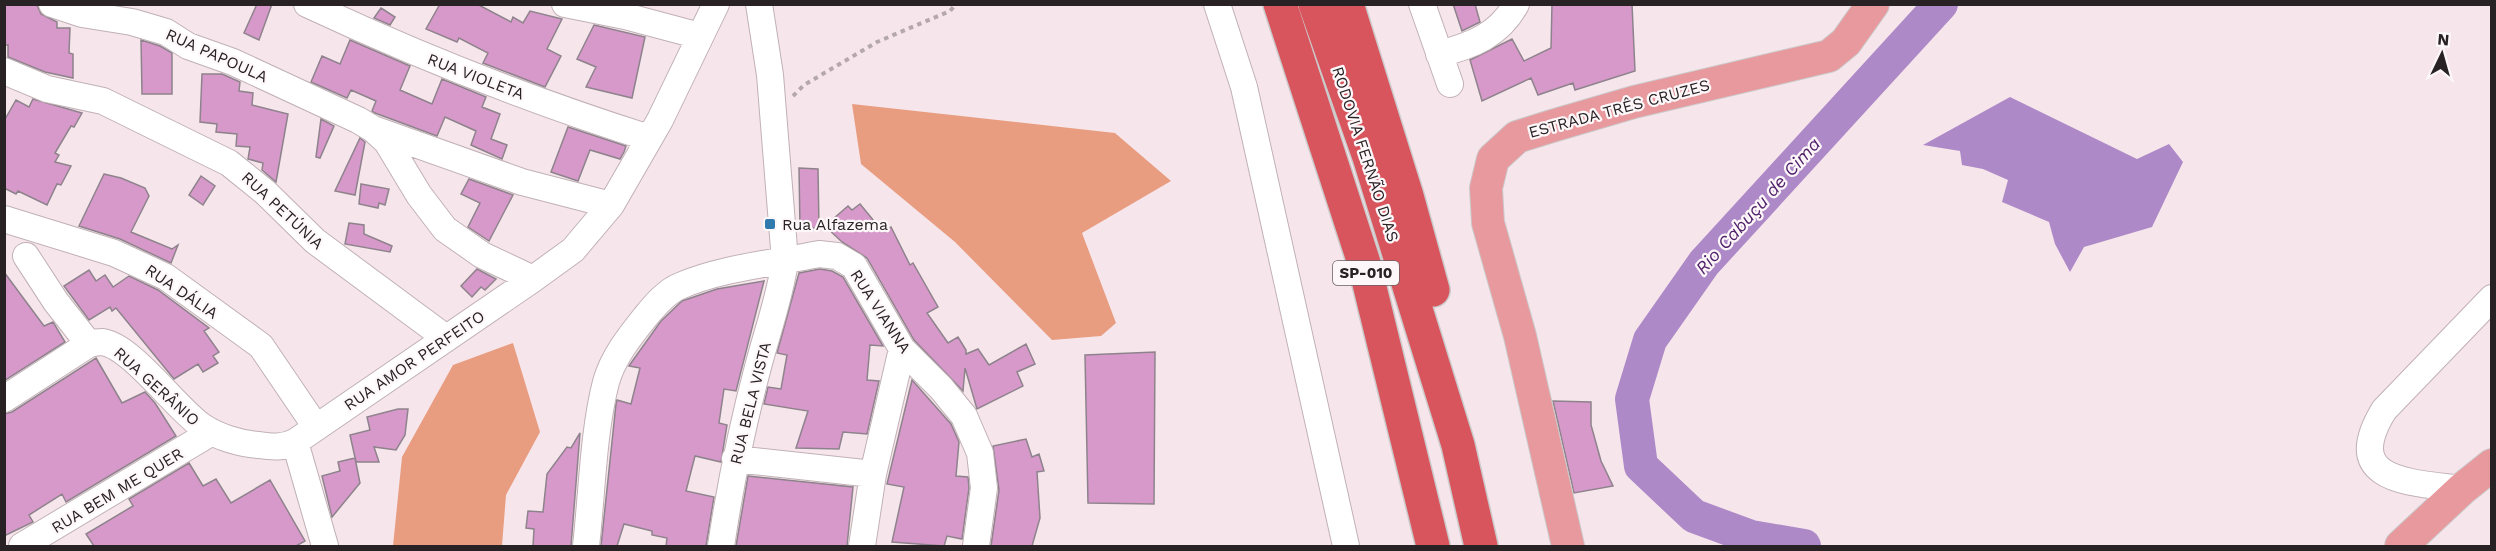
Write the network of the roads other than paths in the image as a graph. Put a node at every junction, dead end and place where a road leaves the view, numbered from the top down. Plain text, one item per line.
1 (52, 4) edge
2 (306, 4) edge
3 (565, 4) edge
4 (716, 4) edge
5 (759, 4) edge
6 (1217, 4) edge
7 (1315, 4) edge
8 (1347, 4) edge
9 (1422, 4) edge
10 (1516, 4) edge
11 (1873, 4) edge
12 (1282, 13) edge
13 (700, 36) junction
14 (1439, 54) junction
15 (4, 71) edge
16 (1450, 84) dead end
17 (373, 129) junction
18 (649, 138) junction
19 (611, 205) junction
20 (7, 223) edge
21 (26, 256) dead end
22 (786, 261) junction
23 (533, 279) junction
24 (2492, 298) edge
25 (446, 338) junction
26 (89, 344) junction
27 (902, 349) junction
28 (4, 399) edge
29 (316, 427) junction
30 (212, 432) junction
31 (295, 442) junction
32 (1458, 445) junction
33 (735, 459) junction
34 (2492, 465) edge
35 (873, 474) junction
36 (2462, 489) junction
37 (22, 546) edge
38 (325, 546) edge
39 (586, 546) edge
40 (722, 546) edge
41 (862, 546) edge
42 (976, 546) edge
43 (1346, 546) edge
44 (1433, 546) edge
45 (1481, 546) edge
46 (1568, 546) edge
47 (2401, 546) edge

1 - 17 street, RUA PAPOULA
2 - 18 street, RUA VIOLETA
3 - 13 street
4 - 13 street
5 - 22 street
6 - 43 street
7 - 32 highway, RODOVIA FERNÃO DIAS / SP-010
8 - 32 highway
9 - 14 street
10 - 14 street
11 - 46 main road, ESTRADA TRÊS CRUZES
12 - 44 highway, SP-010
13 - 18 street
14 - 16 street
15 - 25 street, RUA PETÚNIA
17 - 19 street, RUA PAPOULA
17 - 23 street, RUA PAPOULA
18 - 19 street
19 - 23 street
20 - 29 street, RUA DÁLIA
21 - 26 street, RUA GERÂNIO
22 - 27 street, RUA VIANNA
22 - 33 street, RUA BELA VISTA
22 - 39 street, RUA VIANNA
23 - 25 street, RUA AMOR PERFEITO
24 - 36 street
25 - 29 street, RUA AMOR PERFEITO
26 - 28 street
26 - 30 street, RUA GERÂNIO
27 - 35 street
27 - 42 street, RUA VIANNA
29 - 31 street, RUA AMOR PERFEITO
30 - 31 street, RUA GERÂNIO
30 - 37 street, RUA BEM ME QUER
31 - 38 street
32 - 45 highway, RODOVIA FERNÃO DIAS / SP-010
33 - 35 street
33 - 40 street, RUA BELA VISTA
34 - 36 main road
35 - 41 street
36 - 47 main road

